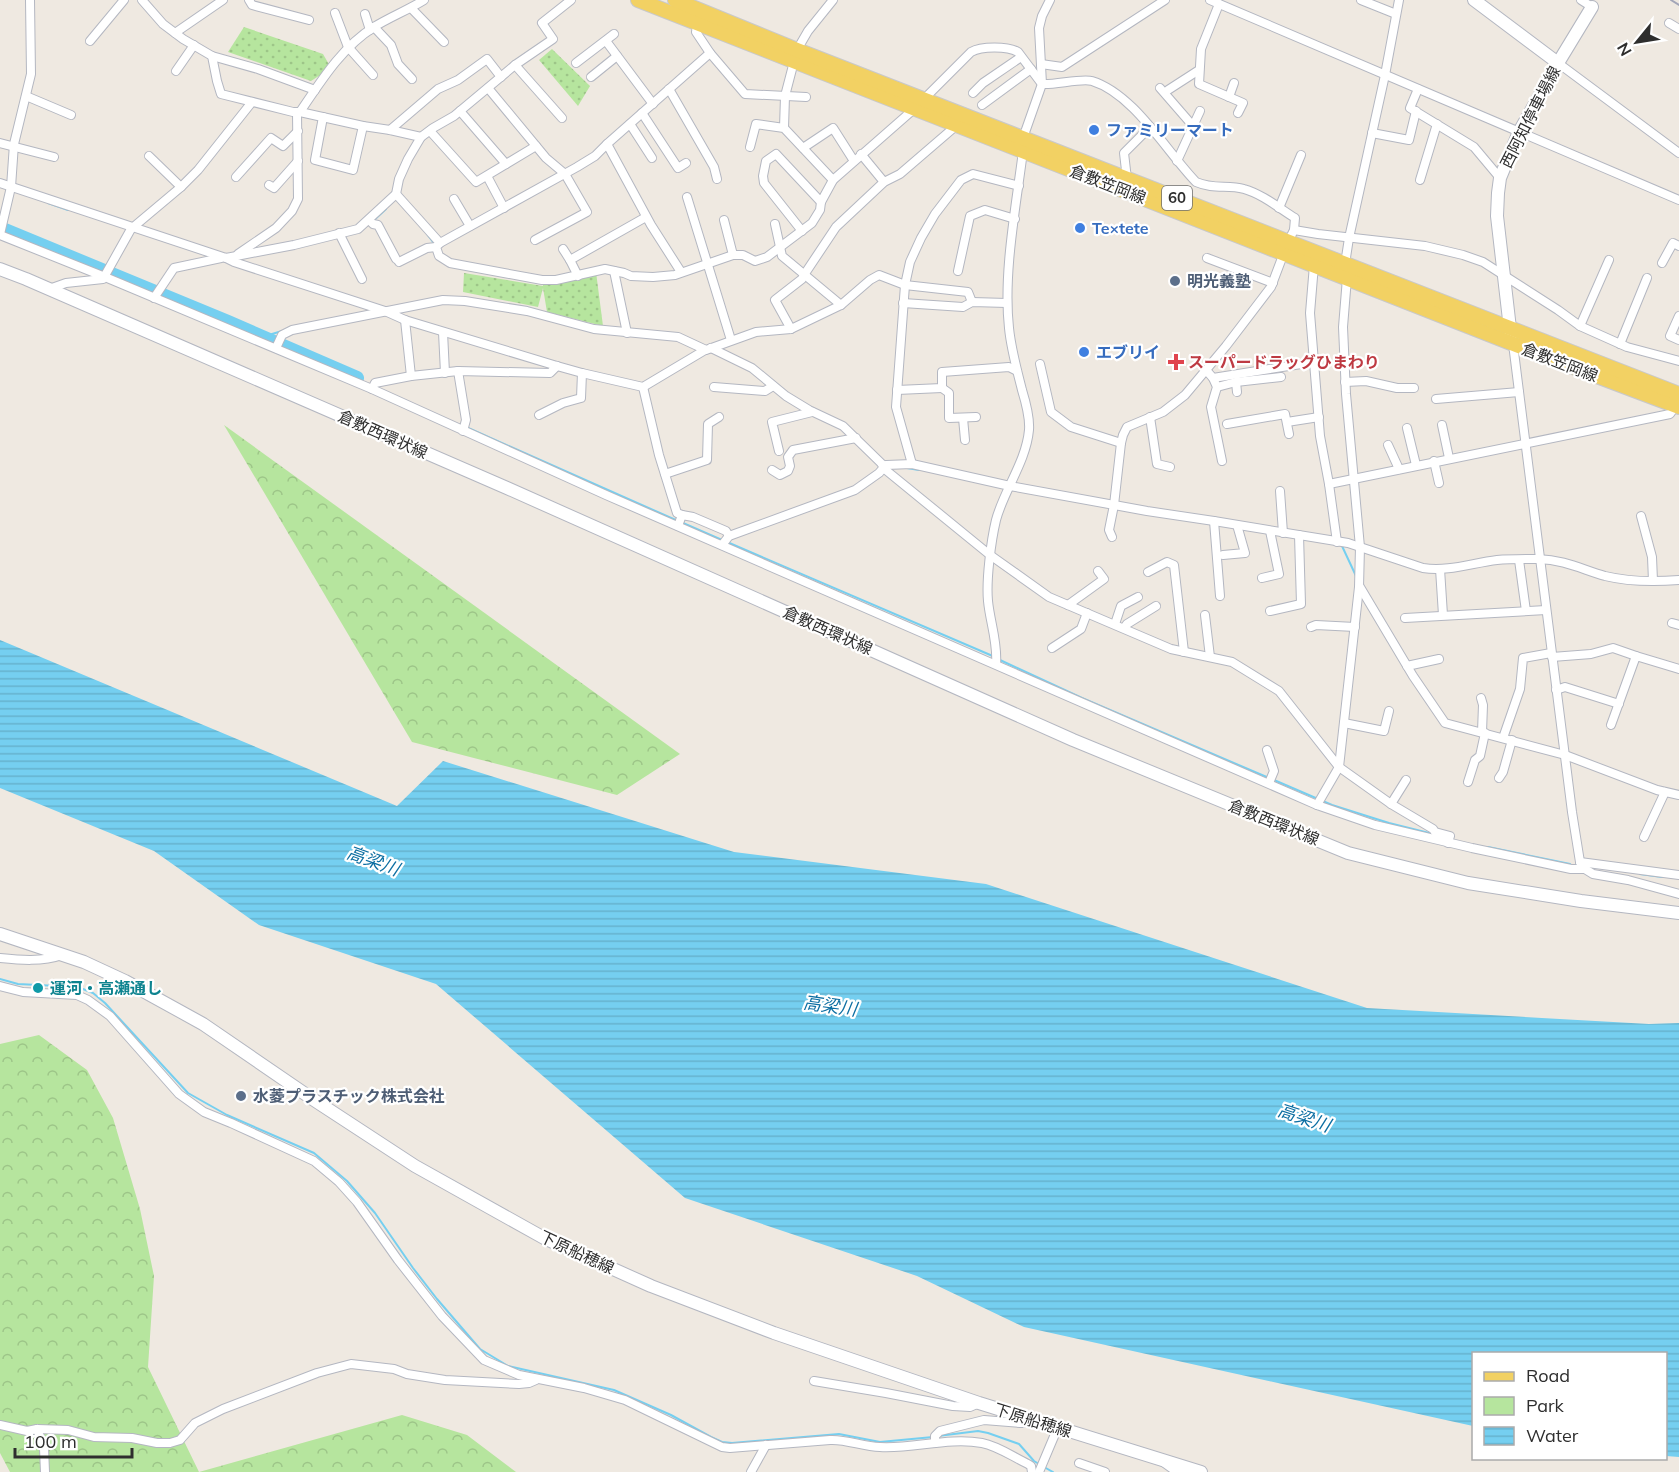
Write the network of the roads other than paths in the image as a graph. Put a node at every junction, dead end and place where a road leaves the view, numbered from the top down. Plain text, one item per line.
1 (30, 0) edge
2 (124, 0) edge
3 (142, 0) edge
4 (223, 0) edge
5 (249, 0) edge
6 (424, 0) edge
7 (571, 0) edge
8 (638, 0) edge
9 (675, 0) edge
10 (833, 0) edge
11 (1050, 0) edge
12 (1165, 0) edge
13 (1361, 0) edge
14 (1399, 0) edge
15 (1474, 0) edge
16 (1581, 0) edge
17 (1215, 2) edge
18 (654, 3) edge
19 (1592, 7) joint
20 (411, 8) junction
21 (335, 13) dead end
22 (365, 14) dead end
23 (1396, 14) junction
24 (699, 17) junction
25 (309, 20) dead end
26 (1669, 22) dead end
27 (372, 29) junction
28 (1679, 29) edge
29 (175, 33) junction
30 (614, 34) dead end
31 (90, 41) dead end
32 (606, 41) junction
33 (444, 42) dead end
34 (194, 45) junction
35 (348, 47) junction
36 (710, 53) junction
37 (795, 55) junction
38 (212, 56) junction
39 (617, 56) junction
40 (1021, 57) junction
41 (576, 63) dead end
42 (1558, 63) junction
43 (1041, 64) junction
44 (515, 65) junction
45 (1031, 69) junction
46 (1199, 70) junction
47 (176, 71) dead end
48 (373, 75) dead end
49 (1385, 75) junction
50 (501, 77) junction
51 (591, 77) dead end
52 (412, 79) dead end
53 (1234, 83) dead end
54 (1042, 84) junction
55 (488, 88) junction
56 (669, 89) junction
57 (1418, 89) junction
58 (315, 90) junction
59 (974, 93) dead end
60 (26, 96) junction
61 (785, 96) junction
62 (807, 97) dead end
63 (1228, 97) junction
64 (252, 102) junction
65 (652, 104) junction
66 (919, 104) junction
67 (982, 105) dead end
68 (460, 111) junction
69 (1200, 111) dead end
70 (1416, 111) junction
71 (299, 112) junction
72 (642, 113) junction
73 (1238, 113) dead end
74 (70, 115) dead end
75 (323, 117) junction
76 (562, 118) dead end
77 (630, 124) junction
78 (1437, 124) junction
79 (957, 125) junction
80 (363, 126) junction
81 (1193, 126) junction
82 (1150, 127) junction
83 (784, 128) junction
84 (390, 130) junction
85 (298, 131) junction
86 (430, 131) junction
87 (1519, 132) junction
88 (1372, 133) junction
89 (422, 137) junction
90 (0, 143) edge
91 (607, 144) junction
92 (1023, 145) junction
93 (536, 146) junction
94 (14, 147) junction
95 (750, 147) dead end
96 (803, 148) junction
97 (1679, 153) edge
98 (861, 154) junction
99 (1301, 155) dead end
100 (149, 156) dead end
101 (54, 157) dead end
102 (652, 158) dead end
103 (298, 161) junction
104 (854, 161) junction
105 (1177, 161) junction
106 (686, 163) dead end
107 (506, 164) junction
108 (565, 174) junction
109 (487, 176) junction
110 (236, 177) dead end
111 (1500, 178) junction
112 (717, 179) dead end
113 (1127, 179) junction
114 (833, 180) junction
115 (1420, 180) dead end
116 (884, 182) junction
117 (0, 183) edge
118 (269, 186) dead end
119 (1019, 186) junction
120 (181, 187) junction
121 (11, 190) junction
122 (396, 194) junction
123 (687, 197) dead end
124 (454, 198) dead end
125 (1679, 200) edge
126 (821, 202) junction
127 (504, 208) junction
128 (1279, 208) junction
129 (646, 217) junction
130 (1015, 219) junction
131 (724, 220) dead end
132 (371, 222) junction
133 (775, 224) dead end
134 (470, 226) junction
135 (131, 230) junction
136 (802, 231) junction
137 (1, 232) edge
138 (340, 236) junction
139 (1349, 238) junction
140 (535, 240) dead end
141 (1289, 242) junction
142 (438, 245) junction
143 (1679, 246) edge
144 (779, 248) junction
145 (563, 249) dead end
146 (733, 255) junction
147 (226, 258) junction
148 (1207, 258) dead end
149 (570, 260) junction
150 (1609, 260) dead end
151 (1662, 263) dead end
152 (707, 264) junction
153 (1314, 265) junction
154 (0, 269) edge
155 (614, 271) junction
156 (958, 271) dead end
157 (1346, 271) junction
158 (681, 272) junction
159 (106, 274) junction
160 (804, 275) junction
161 (1504, 275) junction
162 (578, 276) junction
163 (1647, 278) dead end
164 (362, 279) dead end
165 (1273, 283) junction
166 (905, 285) junction
167 (49, 289) junction
168 (156, 294) junction
169 (972, 302) junction
170 (903, 303) junction
171 (1008, 303) junction
172 (842, 305) junction
173 (385, 311) junction
174 (1679, 316) edge
175 (405, 320) junction
176 (1580, 326) junction
177 (1509, 327) junction
178 (791, 329) junction
179 (626, 331) junction
180 (443, 332) junction
181 (731, 340) junction
182 (1679, 340) edge
183 (1513, 344) junction
184 (1620, 344) junction
185 (278, 345) junction
186 (708, 349) junction
187 (1678, 358) edge
188 (1314, 362) junction
189 (1040, 364) dead end
190 (557, 366) junction
191 (1206, 370) junction
192 (458, 371) junction
193 (1017, 371) junction
194 (445, 373) junction
195 (582, 373) junction
196 (411, 376) junction
197 (1281, 377) dead end
198 (1213, 378) junction
199 (1236, 382) junction
200 (1346, 382) junction
201 (373, 387) junction
202 (643, 387) junction
203 (714, 387) dead end
204 (1217, 387) junction
205 (772, 388) junction
206 (942, 388) junction
207 (1414, 388) dead end
208 (897, 390) junction
209 (1237, 392) dead end
210 (1519, 392) junction
211 (1436, 399) dead end
212 (1678, 402) edge
213 (809, 412) junction
214 (539, 415) dead end
215 (718, 417) dead end
216 (976, 417) dead end
217 (1150, 417) junction
218 (1319, 417) junction
219 (963, 418) junction
220 (1287, 422) junction
221 (1227, 424) dead end
222 (1442, 425) dead end
223 (465, 428) junction
224 (1407, 428) dead end
225 (1289, 434) dead end
226 (854, 439) junction
227 (965, 440) dead end
228 (1121, 443) junction
229 (1525, 444) junction
230 (1388, 445) dead end
231 (779, 451) dead end
232 (1449, 459) junction
233 (1222, 461) dead end
234 (1434, 461) junction
235 (912, 464) junction
236 (1416, 465) junction
237 (885, 467) junction
238 (1170, 467) dead end
239 (1399, 469) junction
240 (772, 470) dead end
241 (665, 474) junction
242 (1354, 478) junction
243 (1439, 483) dead end
244 (1329, 484) junction
245 (1009, 488) junction
246 (1280, 490) dead end
247 (1114, 507) junction
248 (1641, 516) dead end
249 (680, 521) junction
250 (1214, 523) junction
251 (1237, 525) junction
252 (1270, 531) junction
253 (1283, 533) junction
254 (1299, 536) junction
255 (1112, 537) dead end
256 (725, 541) junction
257 (1337, 542) junction
258 (1360, 547) junction
259 (990, 555) junction
260 (1223, 555) dead end
261 (1540, 559) junction
262 (1519, 560) junction
263 (1440, 569) junction
264 (1098, 571) dead end
265 (1148, 572) dead end
266 (1262, 578) dead end
267 (1679, 579) edge
268 (1653, 581) junction
269 (1359, 587) junction
270 (1220, 596) dead end
271 (1138, 597) dead end
272 (1068, 605) junction
273 (1156, 606) dead end
274 (1546, 610) junction
275 (1270, 611) dead end
276 (1526, 611) junction
277 (1087, 613) junction
278 (1205, 615) dead end
279 (1443, 615) junction
280 (1405, 618) dead end
281 (1120, 626) junction
282 (1311, 627) dead end
283 (1355, 627) junction
284 (1052, 648) dead end
285 (1184, 652) junction
286 (1552, 655) junction
287 (1635, 656) junction
288 (1210, 657) junction
289 (1439, 659) dead end
290 (996, 660) junction
291 (1407, 666) junction
292 (1679, 669) edge
293 (1556, 690) junction
294 (1480, 698) dead end
295 (1619, 704) junction
296 (1389, 711) dead end
297 (1344, 723) junction
298 (1611, 725) dead end
299 (1483, 733) junction
300 (1508, 739) junction
301 (1267, 750) dead end
302 (1565, 755) junction
303 (1339, 767) junction
304 (1499, 778) dead end
305 (1270, 780) junction
306 (1406, 780) dead end
307 (1468, 782) dead end
308 (1665, 792) junction
309 (1679, 795) edge
310 (1319, 802) junction
311 (1391, 804) junction
312 (1644, 837) dead end
313 (1449, 840) junction
314 (1582, 865) junction
315 (1679, 874) edge
316 (1679, 894) edge
317 (1679, 913) edge
318 (0, 934) edge
319 (62, 955) junction
320 (0, 958) edge
321 (0, 986) edge
322 (537, 1380) junction
323 (814, 1381) dead end
324 (979, 1403) junction
325 (1027, 1417) junction
326 (0, 1425) edge
327 (1058, 1427) junction
328 (37, 1429) junction
329 (935, 1440) junction
330 (766, 1445) junction
331 (1160, 1460) junction
332 (1079, 1463) dead end
333 (1036, 1469) edge
334 (45, 1472) edge
335 (751, 1472) edge
336 (1105, 1472) edge
337 (1177, 1472) edge
338 (1201, 1472) edge

1 - 60 street
2 - 31 street
3 - 29 street
4 - 29 street
5 - 25 street
6 - 20 street
7 - 44 street
8 - 18 main road, 倉敷笠岡線 / 60
9 - 24 main road, 倉敷笠岡線 / 60
10 - 37 street
11 - 43 street
12 - 43 street
13 - 23 street
14 - 23 street
15 - 42 main road
16 - 19 street
17 - 46 street
17 - 49 street
18 - 24 main road, 倉敷笠岡線 / 60
19 - 42 main road, 西阿知停車場線
20 - 27 street
20 - 33 street
21 - 35 street
22 - 27 street
23 - 49 street
24 - 36 street
24 - 37 main road, 倉敷笠岡線 / 60
26 - 28 street
27 - 35 street
27 - 52 street
29 - 34 street
30 - 32 street
32 - 39 street
32 - 41 street
34 - 38 street
34 - 47 street
35 - 48 street
35 - 58 street
36 - 56 street
36 - 61 street
37 - 61 street
37 - 66 main road, 倉敷笠岡線 / 60
38 - 58 street
38 - 64 street
39 - 51 street
39 - 65 street
40 - 45 street
40 - 59 street
40 - 66 street
42 - 87 main road, 西阿知停車場線
42 - 97 street
43 - 54 street
44 - 50 street
44 - 76 street
45 - 54 street
45 - 67 street
46 - 63 street
46 - 81 street
49 - 57 street
49 - 88 street
50 - 55 street
50 - 84 street
53 - 63 street
54 - 82 street
54 - 92 street
55 - 68 street
55 - 93 street
56 - 65 street
56 - 112 street
57 - 70 street
57 - 87 street
58 - 71 street
60 - 74 street
60 - 94 street
61 - 62 street
61 - 83 street
63 - 73 street
64 - 71 street
64 - 120 street
65 - 72 street
66 - 79 main road, 倉敷笠岡線 / 60
66 - 92 main road, 倉敷笠岡線 / 60
66 - 98 street
68 - 86 street
68 - 107 street
69 - 81 street
70 - 78 street
70 - 88 street
71 - 75 street
71 - 85 street
72 - 77 street
72 - 106 street
75 - 80 street
75 - 80 street
77 - 91 street
77 - 102 street
78 - 111 street
78 - 115 street
79 - 92 main road, 倉敷笠岡線 / 60
79 - 116 street
80 - 84 street
81 - 105 street
82 - 105 street
82 - 113 street
83 - 95 street
83 - 96 street
84 - 89 street
85 - 103 street
85 - 110 street
86 - 89 street
86 - 109 street
87 - 111 main road, 西阿知停車場線
87 - 125 street
88 - 139 street
89 - 122 street
90 - 94 street
91 - 108 street
91 - 129 street
92 - 113 main road, 倉敷笠岡線 / 60
92 - 119 street
92 - 141 main road, 倉敷笠岡線 / 60
93 - 107 street
93 - 108 street
94 - 101 street
94 - 121 street
96 - 104 street
96 - 114 street
98 - 104 street
98 - 116 street
99 - 128 street
100 - 120 street
103 - 118 street
103 - 147 street
104 - 114 street
105 - 128 street
107 - 109 street
108 - 127 street
108 - 140 street
109 - 127 street
111 - 161 main road, 西阿知停車場線
113 - 141 main road, 倉敷笠岡線 / 60
114 - 126 street
116 - 160 street
117 - 121 street
119 - 130 street
119 - 166 street
120 - 135 street
121 - 135 street
121 - 137 street
122 - 132 street
122 - 142 street
123 - 152 street
124 - 134 street
126 - 136 street
126 - 136 street
127 - 134 street
128 - 141 street
129 - 149 street
129 - 158 street
130 - 156 street
130 - 171 street
131 - 146 street
132 - 138 street
132 - 142 street
133 - 144 street
134 - 142 street
135 - 147 street
135 - 159 street
136 - 144 street
137 - 159 street
138 - 147 street
138 - 164 street
139 - 141 street
139 - 157 street
139 - 161 street
141 - 153 main road, 倉敷笠岡線 / 60
141 - 157 main road, 倉敷笠岡線 / 60
141 - 165 street
142 - 162 street
143 - 151 street
144 - 146 street
144 - 160 street
145 - 149 street
146 - 152 street
147 - 168 street
147 - 173 street
148 - 165 street
149 - 162 street
150 - 176 street
152 - 158 street
152 - 181 street
153 - 157 main road, 倉敷笠岡線 / 60
153 - 188 street
154 - 167 main road, 倉敷西環状線
155 - 158 street
155 - 162 street
155 - 179 street
157 - 177 main road, 倉敷笠岡線 / 60
157 - 183 main road, 倉敷笠岡線 / 60
157 - 200 street
159 - 167 street
159 - 168 street
160 - 172 street
160 - 178 street
161 - 176 street
161 - 177 main road, 西阿知停車場線
163 - 184 street
165 - 191 street
166 - 169 street
166 - 170 street
166 - 172 street
167 - 317 main road, 倉敷西環状線
168 - 185 street
169 - 170 street
169 - 171 street
170 - 208 street
171 - 193 street
172 - 178 street
173 - 175 street
173 - 179 street
173 - 185 street
174 - 182 street
175 - 180 street
175 - 196 street
176 - 184 street
177 - 183 main road, 西阿知停車場線
177 - 212 main road, 倉敷笠岡線 / 60
178 - 181 street
179 - 186 street
180 - 190 street
180 - 194 street
181 - 186 street
183 - 210 street
183 - 212 main road, 倉敷笠岡線 / 60
184 - 187 street
185 - 201 street
186 - 202 street
186 - 205 street
188 - 198 street
188 - 218 street
189 - 228 street
190 - 192 street
190 - 195 street
191 - 198 street
191 - 217 street
192 - 194 street
192 - 223 street
193 - 206 street
193 - 245 street
194 - 196 street
195 - 202 street
195 - 214 street
196 - 201 street
197 - 199 street
198 - 204 street
199 - 204 street
199 - 209 street
200 - 207 street
200 - 242 street
201 - 223 street
202 - 241 street
203 - 205 street
204 - 233 street
205 - 213 street
206 - 208 street
206 - 219 street
208 - 235 street
210 - 211 street
210 - 229 street
212 - 229 street
213 - 226 street
213 - 231 street
215 - 241 street
216 - 219 street
217 - 228 street
217 - 238 street
218 - 220 street
218 - 244 street
219 - 227 street
220 - 221 street
220 - 225 street
222 - 232 street
223 - 249 street
224 - 236 street
226 - 237 street
226 - 240 street
228 - 247 street
229 - 232 street
229 - 261 street
230 - 239 street
232 - 234 street
234 - 236 street
234 - 243 street
235 - 237 street
235 - 245 street
236 - 239 street
237 - 256 street
237 - 259 street
239 - 242 street
241 - 249 street
242 - 244 street
242 - 258 street
244 - 257 street
245 - 247 street
245 - 259 street
246 - 253 street
247 - 250 street
247 - 255 street
248 - 268 street
249 - 256 street
249 - 256 street
250 - 251 street
250 - 270 street
251 - 252 street
251 - 260 street
252 - 253 street
252 - 266 street
253 - 254 street
254 - 257 street
254 - 275 street
256 - 290 street
257 - 258 street
258 - 263 street
258 - 269 street
259 - 272 street
259 - 290 street
261 - 262 street
261 - 268 street
261 - 274 street
262 - 263 street
262 - 276 street
263 - 279 street
264 - 272 street
265 - 285 street
267 - 268 street
269 - 283 street
269 - 291 street
271 - 281 street
272 - 277 street
273 - 281 street
274 - 276 street
274 - 286 street
276 - 279 street
277 - 281 street
277 - 284 street
278 - 288 street
279 - 280 street
281 - 285 street
282 - 283 street
283 - 297 street
285 - 288 street
286 - 287 street
286 - 293 street
286 - 300 street
287 - 292 street
287 - 295 street
288 - 303 street
289 - 291 street
290 - 305 street
291 - 299 street
293 - 295 street
293 - 302 street
294 - 299 street
295 - 298 street
296 - 297 street
297 - 303 street
299 - 300 street
299 - 307 street
300 - 302 street
300 - 304 street
301 - 305 street
302 - 308 street
302 - 314 street
303 - 310 street
303 - 311 street
305 - 310 street
306 - 311 street
308 - 309 street
308 - 312 street
310 - 313 street
311 - 313 street
313 - 314 street
314 - 315 street
314 - 316 street
318 - 319 main road, 下原船穂線
319 - 320 street
319 - 324 main road, 下原船穂線
321 - 322 street
322 - 328 street
322 - 330 street
323 - 324 street
324 - 325 main road, 下原船穂線
325 - 327 main road, 下原船穂線
325 - 329 street
326 - 328 street
327 - 331 main road, 下原船穂線
327 - 333 street
328 - 334 street
329 - 330 street
329 - 333 street
330 - 335 street
331 - 337 street
331 - 338 main road, 下原船穂線
332 - 336 street

